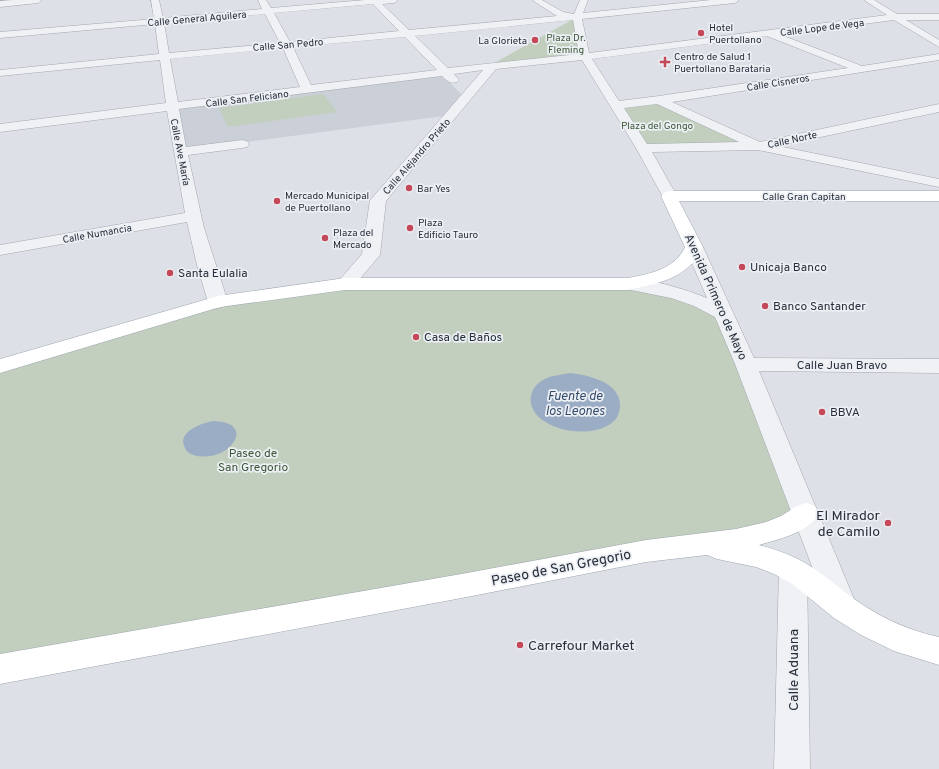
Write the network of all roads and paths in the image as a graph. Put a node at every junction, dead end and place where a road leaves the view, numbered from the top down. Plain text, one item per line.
1 (38, 0) edge
2 (155, 0) edge
3 (262, 0) edge
4 (394, 0) edge
5 (536, 0) edge
6 (584, 0) edge
7 (735, 0) edge
8 (868, 0) edge
9 (375, 1) edge
10 (1, 4) edge
11 (267, 11) junction
12 (577, 17) junction
13 (895, 17) junction
14 (939, 17) edge
15 (158, 21) junction
16 (407, 33) junction
17 (768, 33) junction
18 (0, 35) edge
19 (286, 44) junction
20 (939, 44) edge
21 (164, 56) junction
22 (585, 57) junction
23 (939, 57) edge
24 (493, 66) junction
25 (863, 69) junction
26 (444, 72) junction
27 (0, 73) edge
28 (307, 90) junction
29 (468, 95) junction
30 (658, 100) junction
31 (616, 106) junction
32 (172, 107) junction
33 (939, 108) edge
34 (0, 128) edge
35 (242, 144) dead end
36 (758, 146) junction
37 (643, 148) junction
38 (181, 152) junction
39 (939, 183) edge
40 (669, 196) junction
41 (939, 196) edge
42 (193, 216) junction
43 (694, 247) junction
44 (0, 250) edge
45 (345, 284) junction
46 (628, 284) junction
47 (218, 302) junction
48 (724, 314) junction
49 (746, 364) junction
50 (0, 366) edge
51 (939, 366) edge
52 (806, 513) junction
53 (698, 545) junction
54 (793, 570) junction
55 (842, 606) junction
56 (939, 650) edge
57 (0, 669) edge
58 (792, 769) edge

1 - 10 street
2 - 15 street, Calle Ave María
3 - 11 street
4 - 9 street, Calle General Aguilera
5 - 12 street
6 - 12 street
7 - 12 street, Calle San Pedro
8 - 13 street
9 - 11 street, Calle General Aguilera
9 - 16 street
11 - 15 street, Calle General Aguilera
11 - 19 street
12 - 16 street, Calle San Pedro
12 - 22 street, Avenida Primero de Mayo
13 - 14 street, Calle Lope de Vega
13 - 17 street, Calle Lope de Vega
13 - 20 street
15 - 18 street, Calle General Aguilera
15 - 21 street, Calle Ave María
16 - 19 street, Calle San Pedro
16 - 26 street
17 - 22 street, Calle Lope de Vega
17 - 25 street
19 - 21 street, Calle San Pedro
19 - 28 street
21 - 27 street, Calle San Pedro
21 - 32 street, Calle Ave María
22 - 24 street
22 - 31 street, Avenida Primero de Mayo
23 - 25 street, Calle Cisneros
24 - 26 street, Calle San Feliciano
24 - 29 street, Calle Alejandro Prieto
25 - 30 street, Calle Cisneros
26 - 28 street, Calle San Feliciano
26 - 29 street
28 - 32 street, Calle San Feliciano
29 - 45 street, Calle Alejandro Prieto
30 - 31 street, Calle Cisneros
30 - 36 street
31 - 37 street, Avenida Primero de Mayo
32 - 34 street, Calle San Feliciano
32 - 38 street, Calle Ave María
33 - 36 street, Calle Norte
35 - 38 street
36 - 37 street, Calle Norte
36 - 39 street
37 - 40 street, Avenida Primero de Mayo
38 - 42 street, Calle Ave María
40 - 41 main road, Calle Gran Capitan
40 - 43 main road, Avenida Primero de Mayo
42 - 44 street, Calle Numancia
42 - 47 street, Calle Ave María
43 - 46 main road
43 - 48 street, Avenida Primero de Mayo
45 - 46 main road
45 - 47 main road
46 - 48 street
47 - 50 main road
48 - 49 street, Avenida Primero de Mayo
49 - 51 street, Calle Juan Bravo
49 - 52 street, Avenida Primero de Mayo
52 - 53 main road, Paseo de San Gregorio
52 - 55 street, Avenida Primero de Mayo
53 - 54 main road, Paseo de San Gregorio
53 - 57 main road, Paseo de San Gregorio
54 - 55 main road, Paseo de San Gregorio
54 - 58 street, Calle Aduana
55 - 56 main road, Paseo de San Gregorio

